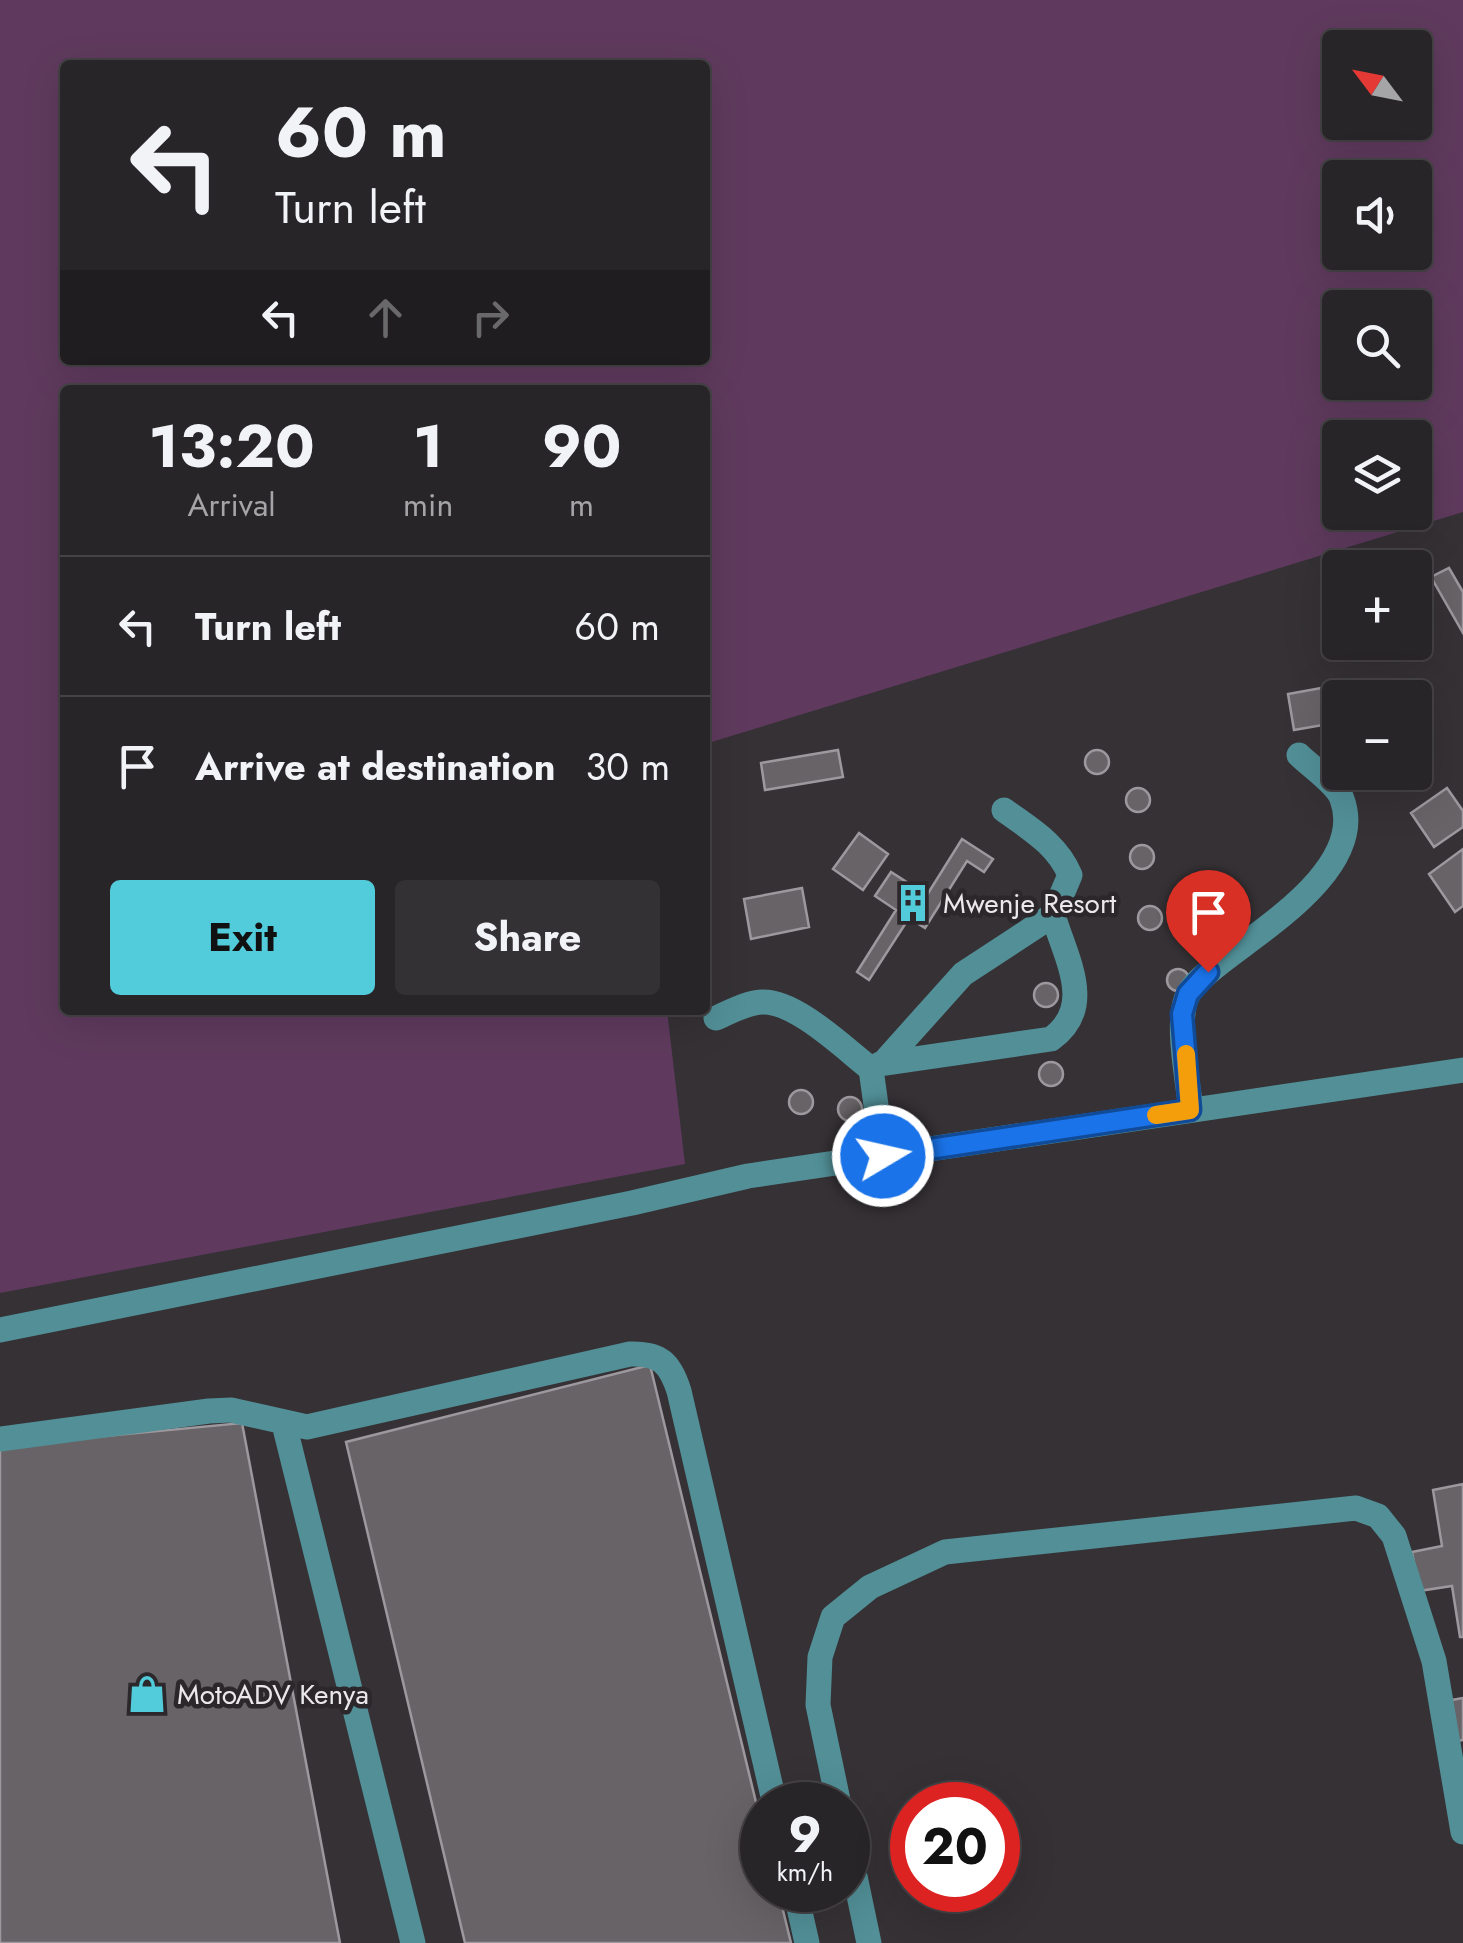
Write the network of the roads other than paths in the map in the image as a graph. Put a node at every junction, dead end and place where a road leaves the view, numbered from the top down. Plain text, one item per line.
1 (1299, 756) dead end
2 (1004, 810) dead end
3 (1053, 915) junction
4 (716, 1018) dead end
5 (878, 1065) junction
6 (1463, 1070) edge
7 (1190, 1110) junction
8 (883, 1156) junction
9 (0, 1330) edge
10 (284, 1424) junction
11 (0, 1440) edge
12 (771, 1782) edge
13 (834, 1782) edge
14 (1463, 1832) edge
15 (800, 1912) edge
16 (862, 1912) edge
17 (413, 1943) edge
18 (807, 1943) edge
19 (869, 1943) edge

1 - 7 lane
2 - 3 lane
3 - 5 lane
3 - 5 lane
4 - 5 lane
5 - 8 lane
6 - 7 lane
7 - 8 lane
8 - 9 lane
10 - 11 lane
10 - 12 lane
10 - 17 lane
13 - 14 lane
15 - 18 lane
16 - 19 lane

